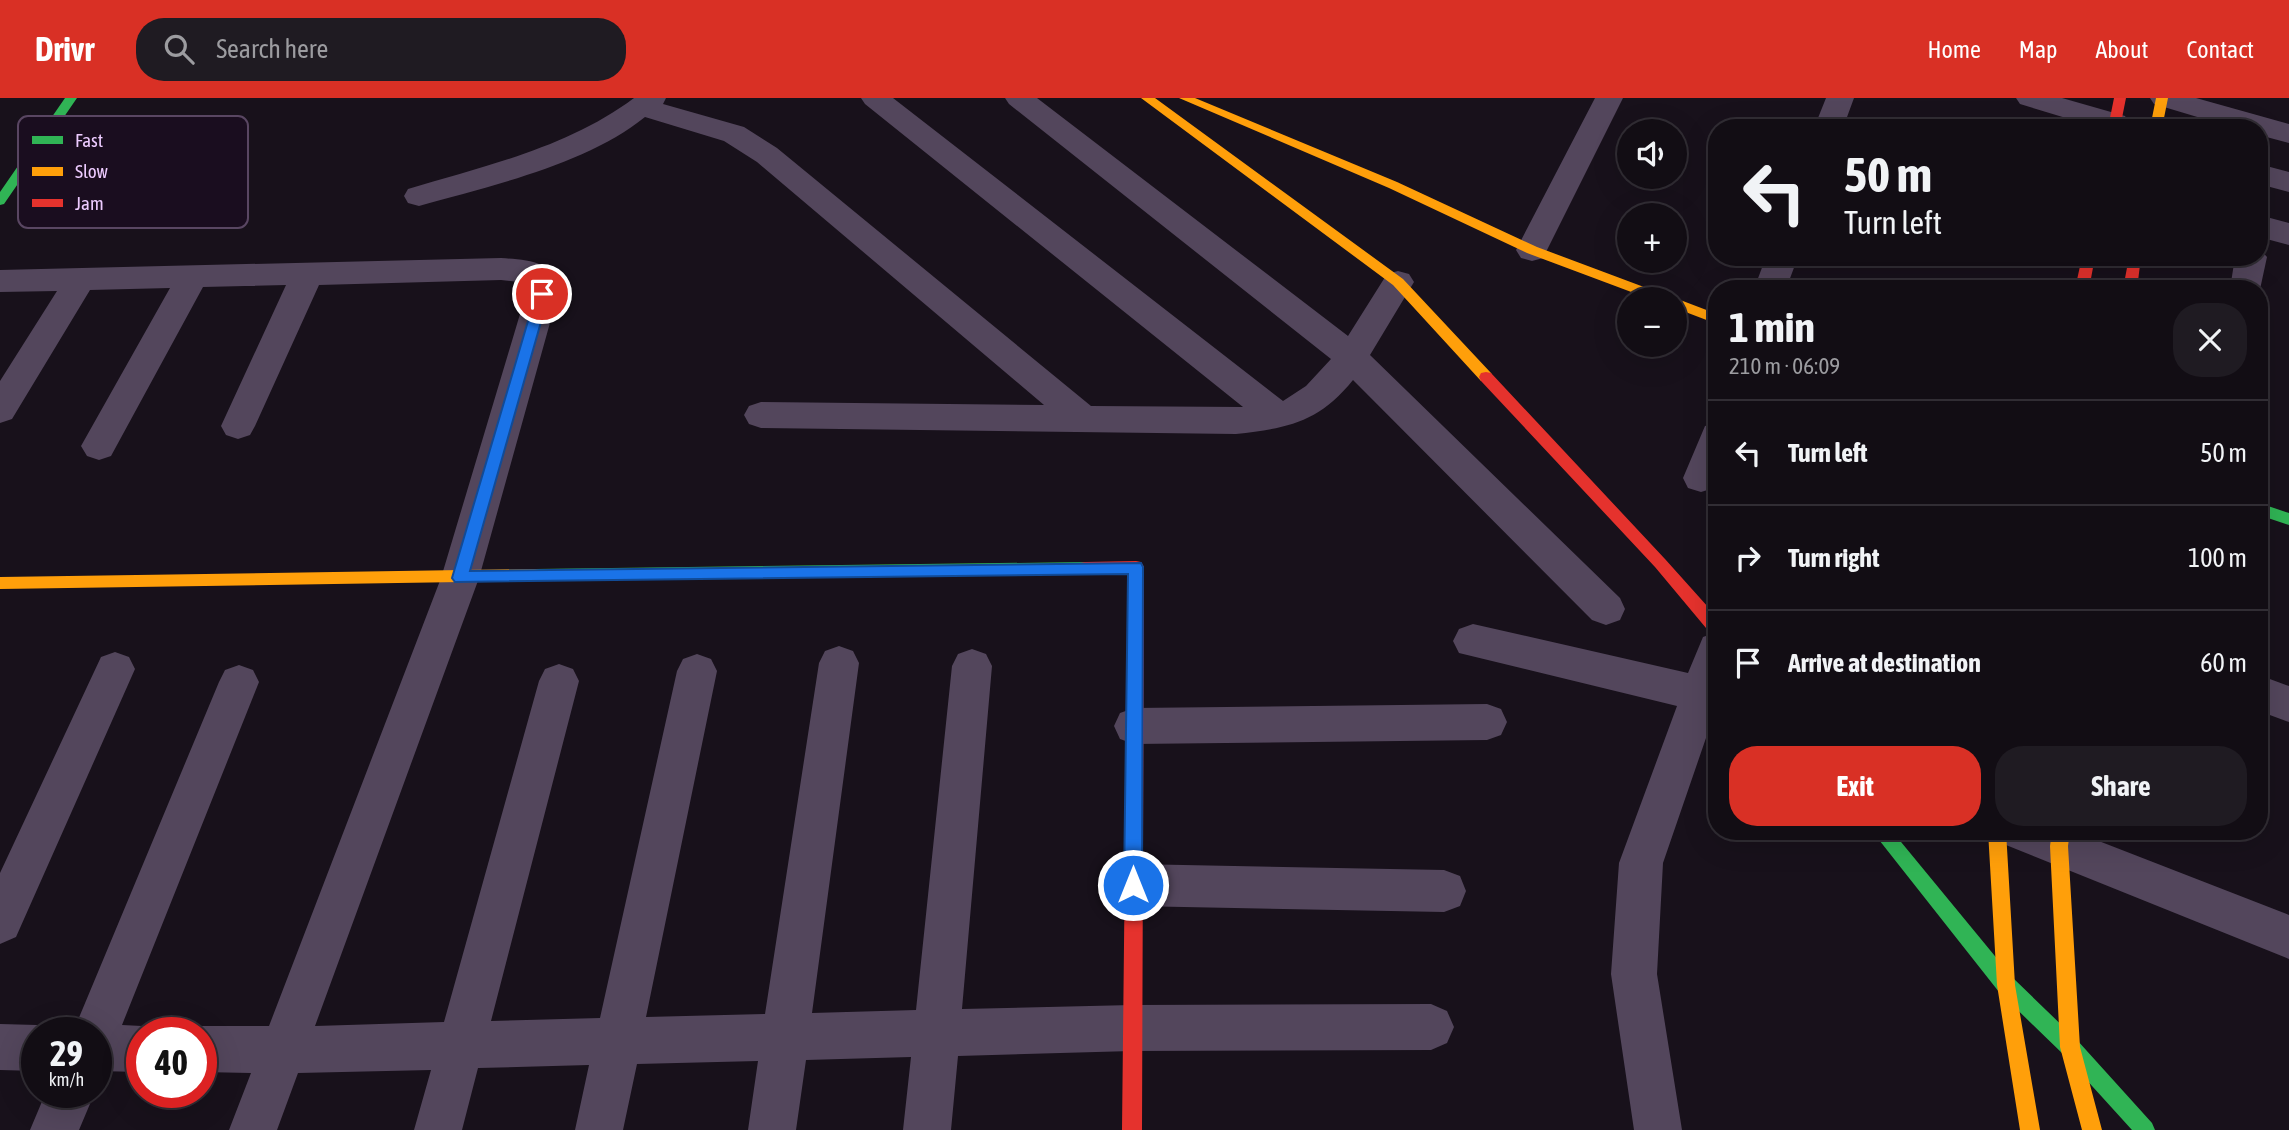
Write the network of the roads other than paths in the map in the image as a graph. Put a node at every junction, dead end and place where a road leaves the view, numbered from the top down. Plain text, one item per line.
1 (71, 98) edge
2 (875, 98) edge
3 (1019, 98) edge
4 (1147, 98) edge
5 (1185, 98) edge
6 (1609, 98) edge
7 (1840, 98) edge
8 (2030, 98) edge
9 (2163, 98) edge
10 (647, 102) edge
11 (2249, 110) edge
12 (59, 116) edge
13 (2116, 116) edge
14 (1832, 119) edge
15 (2159, 119) edge
16 (2268, 121) edge
17 (2289, 134) edge
18 (18, 175) edge
19 (2268, 176) edge
20 (2289, 182) edge
21 (419, 196) dead end
22 (0, 201) edge
23 (2268, 228) edge
24 (2289, 234) edge
25 (1532, 250) junction
26 (308, 273) junction
27 (193, 276) junction
28 (81, 279) junction
29 (0, 281) edge
30 (1398, 282) junction
31 (1631, 287) edge
32 (1687, 308) edge
33 (1708, 316) edge
34 (1350, 356) junction
35 (0, 410) edge
36 (761, 415) dead end
37 (1278, 415) junction
38 (1083, 419) junction
39 (238, 426) dead end
40 (99, 446) dead end
41 (1708, 460) edge
42 (1701, 478) dead end
43 (2268, 512) edge
44 (2289, 519) edge
45 (460, 578) junction
46 (0, 583) edge
47 (1606, 609) dead end
48 (1708, 619) edge
49 (1473, 642) dead end
50 (839, 663) dead end
51 (972, 666) dead end
52 (115, 669) dead end
53 (697, 671) dead end
54 (1708, 674) edge
55 (559, 681) dead end
56 (239, 682) dead end
57 (1701, 694) junction
58 (2268, 697) edge
59 (2289, 704) edge
60 (1487, 722) dead end
61 (1134, 726) junction
62 (1888, 840) edge
63 (1998, 840) edge
64 (2047, 840) edge
65 (2057, 840) edge
66 (1133, 885) junction
67 (1444, 891) dead end
68 (0, 922) edge
69 (2289, 937) edge
70 (2006, 985) junction
71 (103, 1017) edge
72 (1431, 1027) dead end
73 (1132, 1028) junction
74 (934, 1033) junction
75 (787, 1037) junction
76 (617, 1041) junction
77 (462, 1045) junction
78 (0, 1047) edge
79 (2070, 1047) junction
80 (21, 1048) edge
81 (217, 1049) edge
82 (282, 1050) junction
83 (64, 1108) edge
84 (54, 1130) edge
85 (253, 1130) edge
86 (438, 1130) edge
87 (599, 1130) edge
88 (772, 1130) edge
89 (927, 1130) edge
90 (1132, 1130) edge
91 (1658, 1130) edge
92 (2030, 1130) edge
93 (2092, 1130) edge
94 (2145, 1130) edge

1 - 12 street
2 - 37 street
3 - 34 street
4 - 30 street
5 - 25 street
6 - 25 street
7 - 14 street
8 - 13 street
9 - 11 street
9 - 15 street
10 - 21 street
10 - 38 street
16 - 17 street
18 - 22 street
19 - 20 street
23 - 24 street
25 - 31 street
26 - 27 street
26 - 39 street
26 - 45 street
27 - 28 street
27 - 40 street
28 - 29 street
28 - 35 street
30 - 34 street
30 - 48 street
32 - 33 street
34 - 37 street
34 - 47 street
36 - 38 street
37 - 38 street
41 - 42 street
43 - 44 street
45 - 46 street
45 - 61 street
45 - 82 street
49 - 57 street
50 - 75 street
51 - 74 street
52 - 68 street
53 - 76 street
54 - 57 street
55 - 77 street
56 - 71 street
57 - 91 street
58 - 59 street
60 - 61 street
61 - 66 street
62 - 70 street
63 - 70 street
64 - 79 street
65 - 69 street
66 - 67 street
66 - 73 street
70 - 79 street
70 - 92 street
72 - 73 street
73 - 74 street
73 - 90 street
74 - 75 street
74 - 89 street
75 - 76 street
75 - 88 street
76 - 77 street
76 - 87 street
77 - 82 street
77 - 86 street
78 - 80 street
79 - 93 street
79 - 94 street
81 - 82 street
82 - 85 street
83 - 84 street

